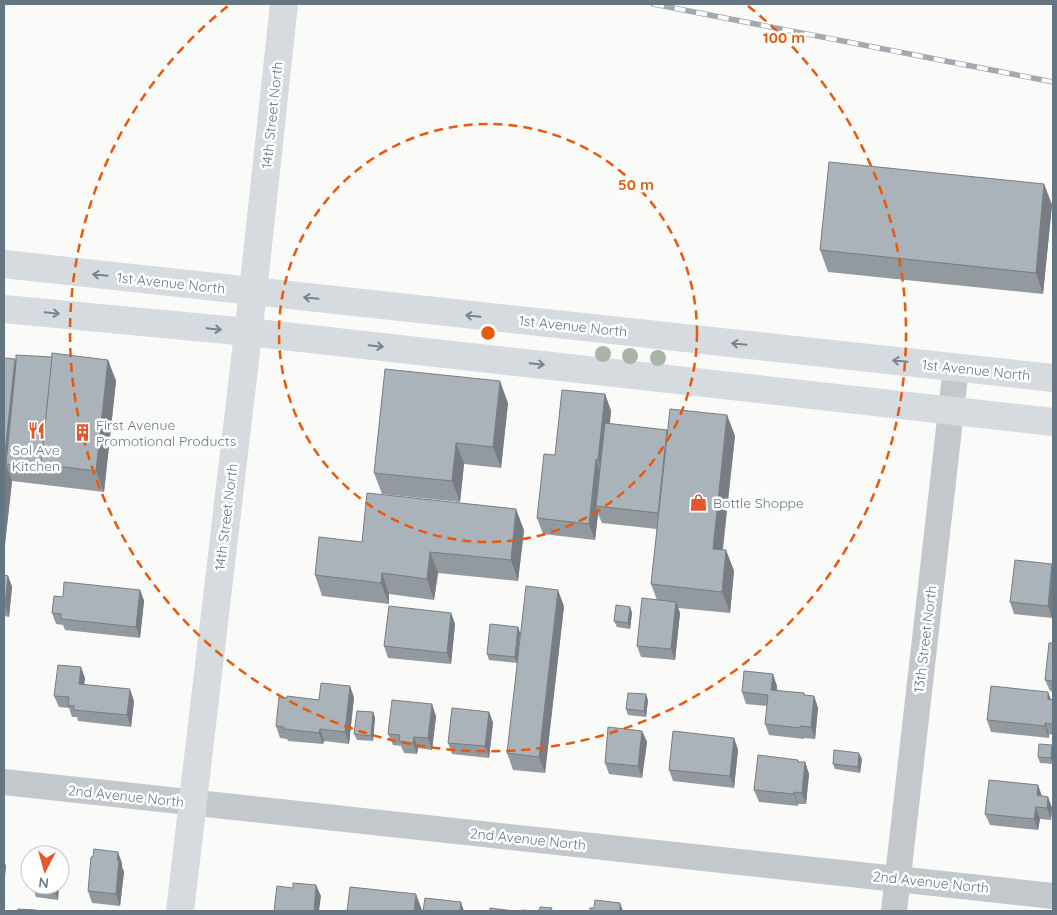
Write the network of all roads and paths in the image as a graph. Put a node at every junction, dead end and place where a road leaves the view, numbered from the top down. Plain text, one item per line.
1 (284, 4) edge
2 (4, 264) edge
3 (252, 292) junction
4 (4, 308) edge
5 (248, 332) junction
6 (956, 367) junction
7 (1053, 378) edge
8 (952, 410) junction
9 (1053, 422) edge
10 (4, 782) edge
11 (193, 803) junction
12 (898, 878) junction
13 (1053, 896) edge
14 (180, 911) edge
15 (894, 911) edge

1 - 3 main road, 14th Street North
3 -> 2 main road, 1st Avenue North
3 - 5 main road, 14th Street North
6 -> 3 main road, 1st Avenue North
4 -> 5 main road
5 -> 8 main road
5 - 11 main road, 14th Street North
6 - 7 main road, 1st Avenue North
6 - 8 street, 13th Street North
8 - 9 main road
8 - 12 street, 13th Street North
10 - 11 street, 2nd Avenue North
11 - 12 street, 2nd Avenue North
11 - 14 main road, 14th Street North
12 - 13 street, 2nd Avenue North
12 - 15 street, 13th Street North

